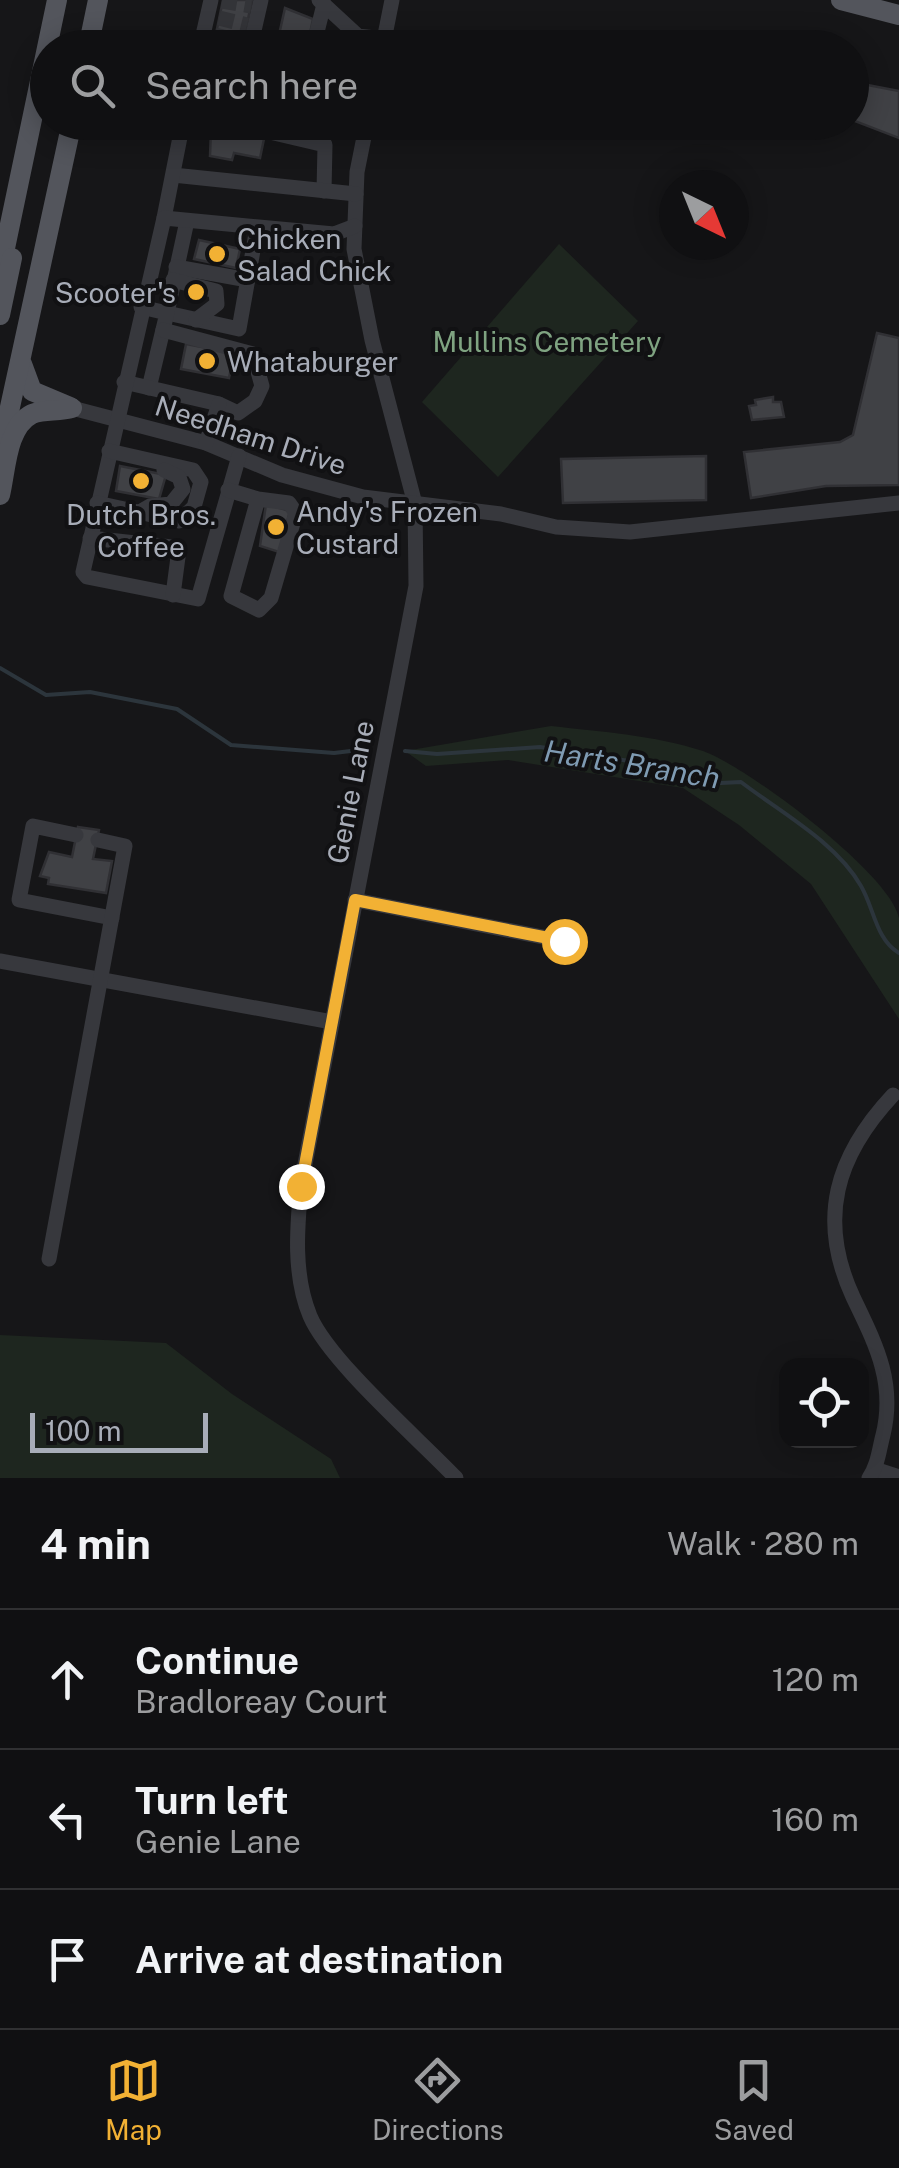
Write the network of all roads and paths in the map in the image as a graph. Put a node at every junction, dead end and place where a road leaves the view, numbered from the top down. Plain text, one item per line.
1 (392, 0) edge
2 (841, 0) edge
3 (322, 2) edge
4 (99, 4) edge
5 (257, 5) edge
6 (899, 15) edge
7 (92, 30) edge
8 (251, 30) edge
9 (317, 30) edge
10 (352, 30) edge
11 (386, 30) edge
12 (30, 121) edge
13 (68, 140) edge
14 (180, 140) edge
15 (304, 140) edge
16 (364, 140) edge
17 (173, 175) junction
18 (324, 191) junction
19 (356, 194) junction
20 (14, 204) junction
21 (164, 218) junction
22 (187, 221) junction
23 (355, 226) junction
24 (257, 228) junction
25 (0, 272) edge
26 (175, 273) junction
27 (248, 280) junction
28 (141, 307) junction
29 (0, 316) edge
30 (196, 320) junction
31 (165, 322) junction
32 (20, 358) junction
33 (124, 382) junction
34 (149, 388) junction
35 (6, 397) edge
36 (219, 404) junction
37 (72, 408) junction
38 (48, 412) junction
39 (115, 418) junction
40 (206, 443) junction
41 (109, 451) junction
42 (0, 453) edge
43 (238, 456) junction
44 (228, 490) junction
45 (0, 496) edge
46 (258, 499) junction
47 (899, 503) edge
48 (98, 504) junction
49 (416, 504) junction
50 (90, 538) junction
51 (168, 594) junction
52 (76, 835) dead end
53 (98, 840) dead end
54 (355, 900) junction
55 (112, 918) junction
56 (564, 941) dead end
57 (0, 961) edge
58 (101, 980) junction
59 (332, 1022) junction
60 (893, 1095) dead end
61 (49, 1258) dead end
62 (872, 1474) edge
63 (456, 1478) edge
64 (899, 1478) edge

1 - 11 street
2 - 6 main road
3 - 9 street
3 - 10 street
4 - 7 main road
5 - 8 street
12 - 20 main road
13 - 32 main road
14 - 17 street
15 - 18 street
16 - 19 street, Genie Lane
17 - 18 street
17 - 21 street
18 - 19 street
19 - 23 street, Genie Lane
20 - 25 main road
20 - 29 main road
21 - 22 street
21 - 28 street
22 - 24 street
22 - 26 street
23 - 24 street
23 - 49 street, Genie Lane
24 - 27 street
26 - 27 street
26 - 30 street
26 - 31 street
27 - 30 street
28 - 31 street
28 - 33 street
30 - 31 street
31 - 34 street
31 - 36 street
32 - 35 main road
32 - 37 main road
33 - 34 street
33 - 39 street
34 - 36 street
35 - 38 main road
35 - 42 main road
36 - 40 street
37 - 38 main road
37 - 39 street, Needham Drive
38 - 45 main road
39 - 40 street, Needham Drive
39 - 41 street
40 - 43 street, Needham Drive
41 - 48 street
41 - 48 street
43 - 44 street
43 - 49 street, Needham Drive
44 - 46 street
44 - 51 street
46 - 46 street
47 - 49 street, Needham Drive
48 - 50 street
49 - 54 street, Genie Lane
50 - 51 street
50 - 51 street
52 - 55 street
53 - 55 street
54 - 56 street
54 - 59 street, Genie Lane
55 - 58 street
57 - 58 street
58 - 59 street
58 - 61 street
59 - 63 street, Genie Lane
60 - 62 street
62 - 64 street

